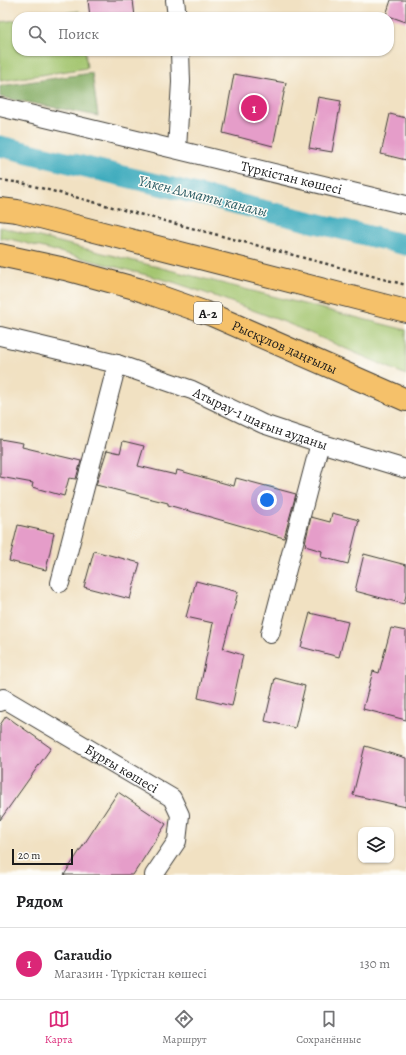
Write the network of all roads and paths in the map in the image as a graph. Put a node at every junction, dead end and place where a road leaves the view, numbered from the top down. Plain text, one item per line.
1 (175, 0) edge
2 (176, 12) edge
3 (180, 56) edge
4 (0, 107) edge
5 (178, 149) junction
6 (0, 180) edge
7 (406, 206) edge
8 (0, 209) edge
9 (0, 255) edge
10 (406, 284) edge
11 (406, 311) edge
12 (0, 336) edge
13 (117, 364) junction
14 (406, 400) edge
15 (320, 443) junction
16 (406, 469) edge
17 (60, 583) dead end
18 (270, 634) dead end
19 (0, 702) edge
20 (154, 875) edge

1 - 2 street
3 - 5 street
4 - 5 street, Түркістан көшесі
5 - 7 street, Түркістан көшесі
6 - 10 path
8 - 11 main road
9 - 14 main road, Рысқұлов даңғылы / A-2
12 - 13 street, Атырау-1 шағын ауданы
13 - 15 street, Атырау-1 шағын ауданы
13 - 17 street
15 - 16 street, Атырау-1 шағын ауданы
15 - 18 street
19 - 20 street, Бұрғы көшесі

